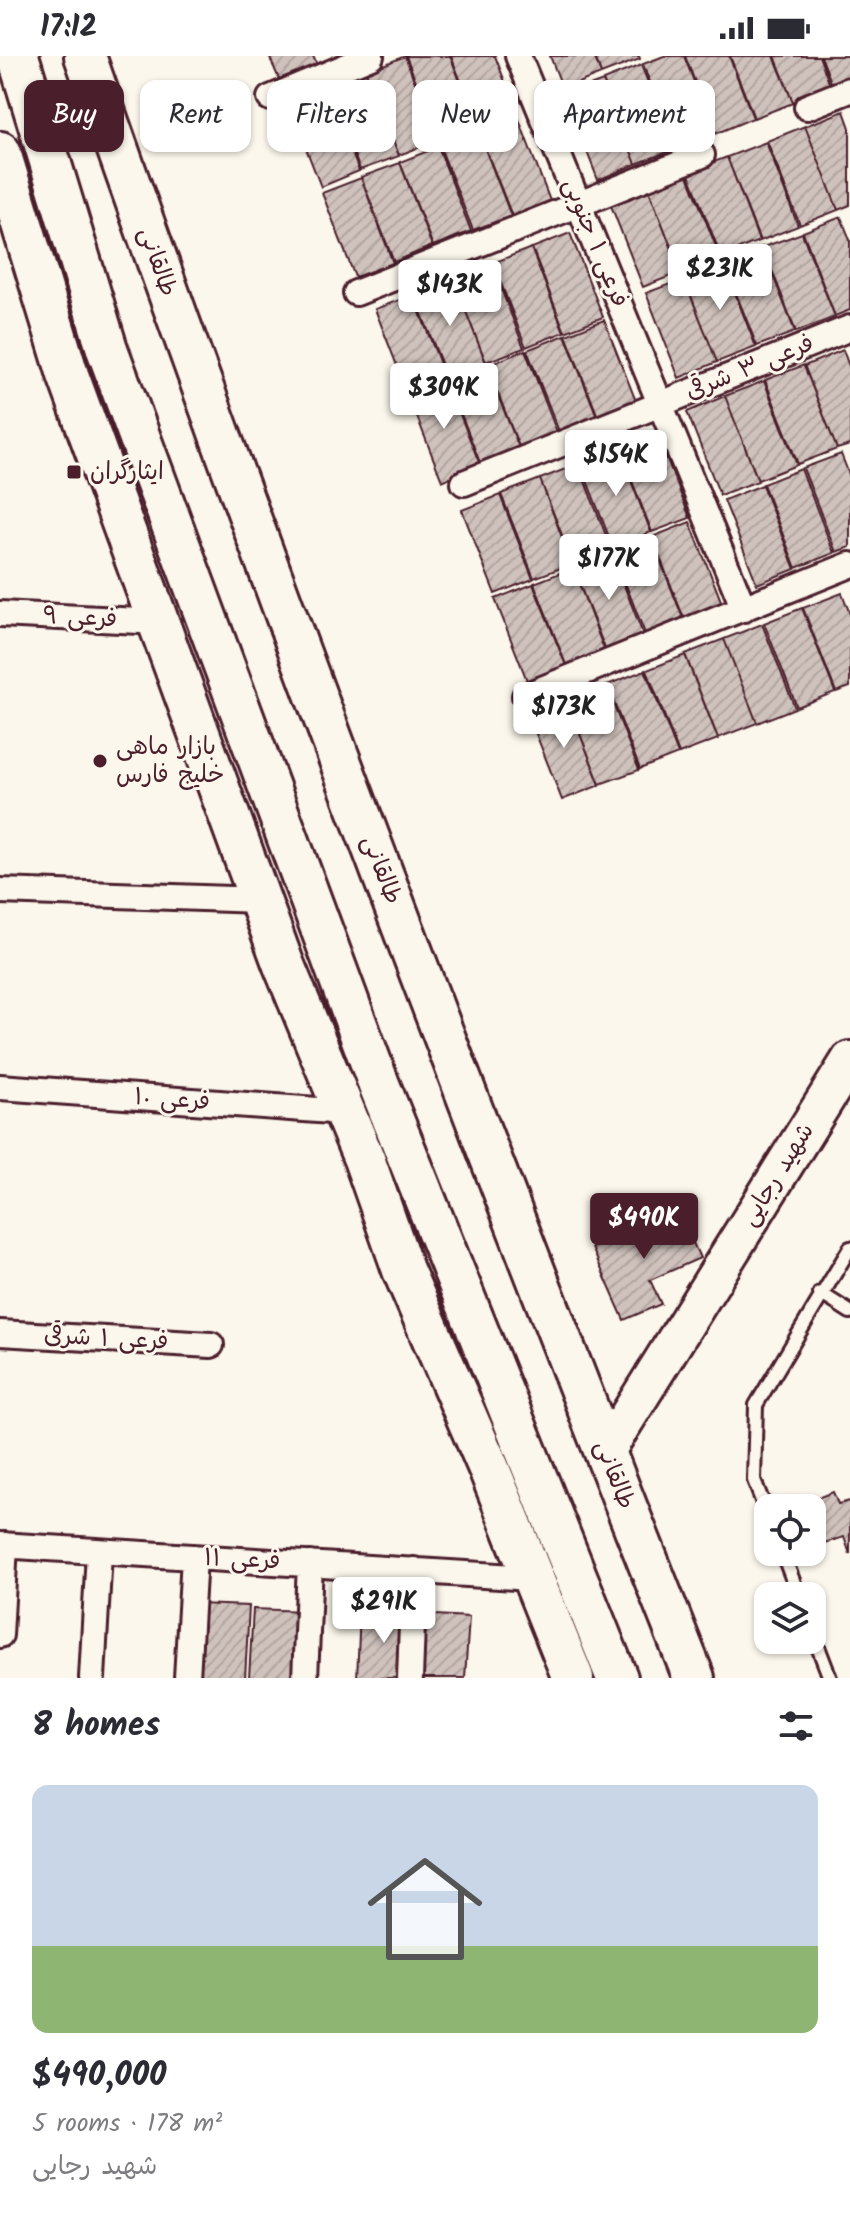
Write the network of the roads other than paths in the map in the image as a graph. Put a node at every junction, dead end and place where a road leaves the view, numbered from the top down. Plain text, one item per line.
1 (18, 56) edge
2 (85, 56) edge
3 (371, 56) edge
4 (518, 56) edge
5 (313, 80) edge
6 (850, 90) edge
7 (807, 107) dead end
8 (702, 155) dead end
9 (1, 156) edge
10 (578, 203) junction
11 (356, 293) dead end
12 (97, 315) junction
13 (845, 330) edge
14 (661, 404) junction
15 (107, 479) junction
16 (464, 483) dead end
17 (850, 565) edge
18 (744, 609) junction
19 (0, 614) edge
20 (160, 622) junction
21 (525, 696) dead end
22 (0, 891) edge
23 (260, 900) junction
24 (850, 1060) edge
25 (0, 1087) edge
26 (345, 1112) junction
27 (850, 1248) edge
28 (820, 1293) junction
29 (850, 1312) edge
30 (0, 1333) edge
31 (211, 1345) dead end
32 (605, 1453) junction
33 (759, 1494) edge
34 (3, 1545) edge
35 (99, 1552) junction
36 (194, 1557) junction
37 (310, 1564) junction
38 (414, 1570) junction
39 (532, 1578) junction
40 (0, 1635) edge
41 (821, 1654) edge
42 (92, 1678) edge
43 (187, 1678) edge
44 (305, 1678) edge
45 (410, 1678) edge
46 (573, 1678) edge
47 (617, 1678) edge
48 (694, 1678) edge
49 (830, 1678) edge

1 - 12 main road
2 - 32 main road, طالقانی
3 - 5 street
4 - 10 street, فرعی ۱ جنوبی
6 - 7 street
8 - 10 street
9 - 15 main road
10 - 11 street
10 - 14 street, فرعی ۱ جنوبی
12 - 15 main road
12 - 47 main road
13 - 14 street, فرعی ۳ شرقی
14 - 16 street, فرعی ۳ شرقی
14 - 18 street, فرعی ۱ جنوبی
15 - 20 main road
17 - 18 street
18 - 21 street
19 - 20 street, فرعی ۹
20 - 23 main road
22 - 23 street
23 - 26 main road
24 - 32 street, شهید رجایی
25 - 26 street, فرعی ۱۰
26 - 39 main road
27 - 28 lane
28 - 29 lane
28 - 33 lane
30 - 31 street, فرعی ۱ شرقی
32 - 48 main road, طالقانی
34 - 35 street, فرعی ۱۱
34 - 40 street
35 - 36 street, فرعی ۱۱
35 - 42 street
36 - 37 street, فرعی ۱۱
36 - 43 street
37 - 38 street, فرعی ۱۱
37 - 44 street
38 - 39 street, فرعی ۱۱
38 - 45 street
39 - 46 main road
41 - 49 lane

